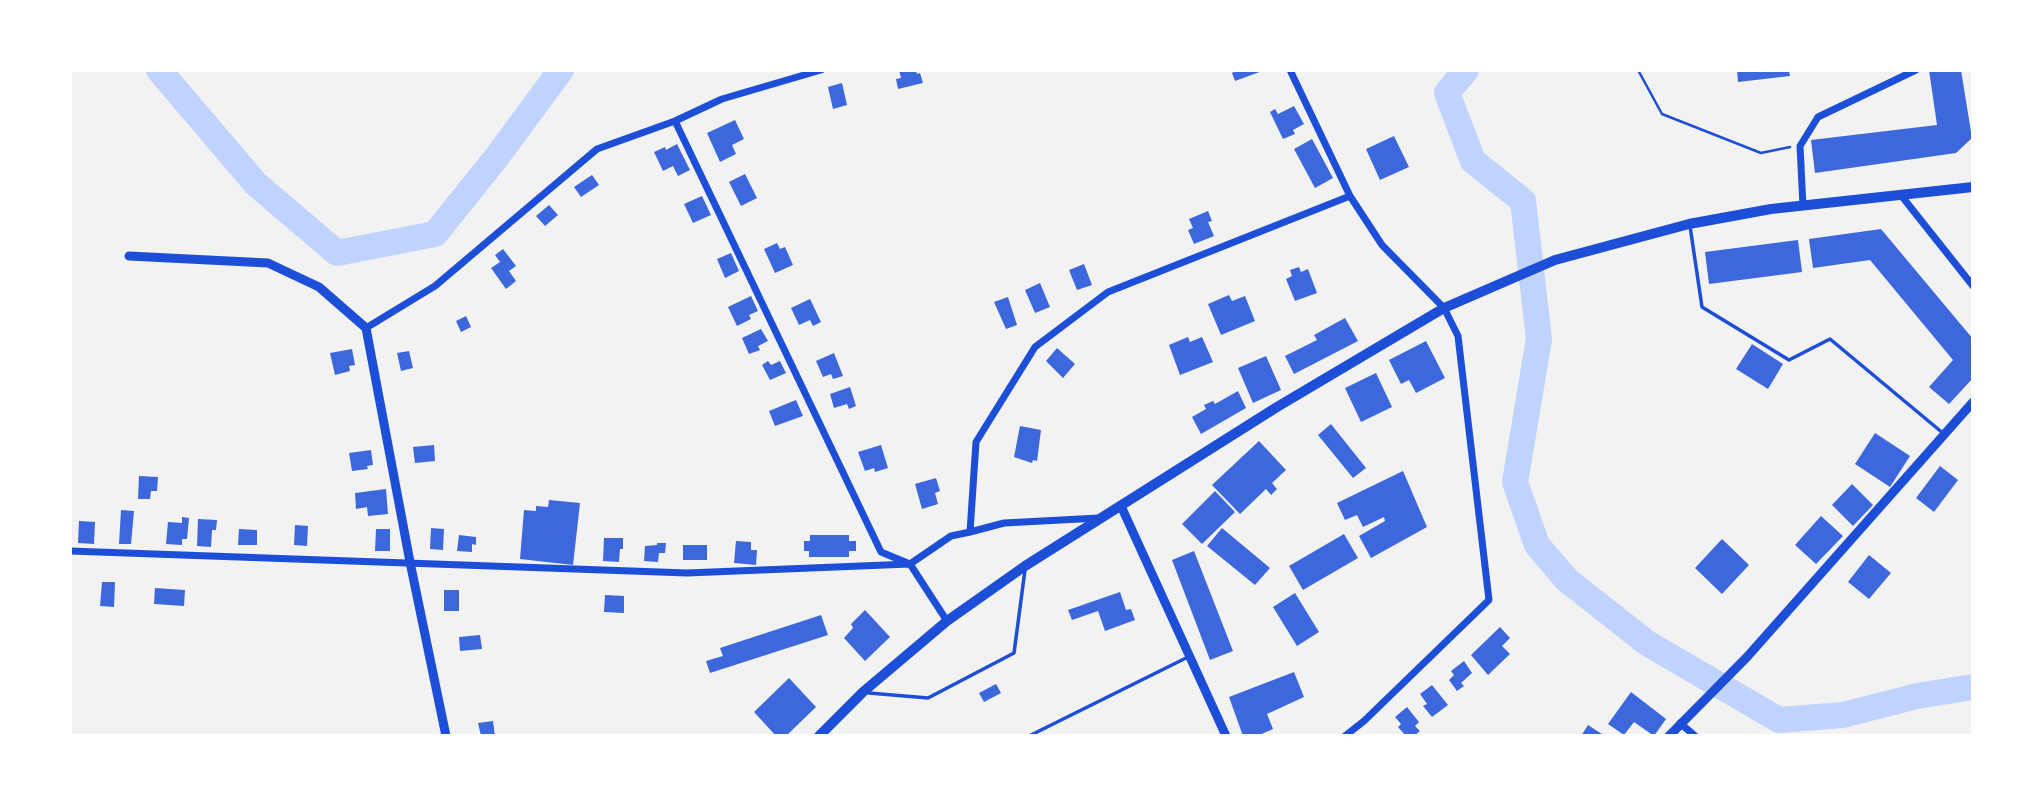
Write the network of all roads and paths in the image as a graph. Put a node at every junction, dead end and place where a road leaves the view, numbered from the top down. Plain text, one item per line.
1 (821, 70) edge
2 (1290, 70) edge
3 (1638, 70) edge
4 (1916, 70) edge
5 (675, 121) junction
6 (1800, 146) junction
7 (1973, 187) edge
8 (1900, 194) junction
9 (1350, 196) junction
10 (1803, 206) junction
11 (1689, 224) junction
12 (129, 256) dead end
13 (1973, 286) edge
14 (1444, 307) junction
15 (366, 328) junction
16 (1973, 402) edge
17 (1944, 434) junction
18 (1121, 506) junction
19 (1104, 517) junction
20 (970, 531) junction
21 (70, 551) edge
22 (410, 562) junction
23 (910, 564) junction
24 (1025, 566) junction
25 (947, 621) junction
26 (1190, 656) junction
27 (863, 692) junction
28 (1679, 723) junction
29 (446, 736) edge
30 (819, 736) edge
31 (1029, 736) edge
32 (1226, 736) edge
33 (1345, 736) edge
34 (1669, 736) edge
35 (1695, 736) edge

1 - 5 street
2 - 9 street
3 - 6 path
4 - 6 street
5 - 15 street
5 - 23 street
6 - 10 street
7 - 8 main road
8 - 10 main road
8 - 13 street
9 - 14 street
9 - 20 street
10 - 11 main road
11 - 14 main road
11 - 17 lane
12 - 15 street
14 - 18 main road
14 - 33 street
15 - 22 street
16 - 17 street
17 - 28 street
18 - 19 main road
18 - 26 street
19 - 20 street
19 - 24 main road
20 - 23 street
21 - 22 street
22 - 23 street
22 - 29 street
23 - 25 street
24 - 25 main road
24 - 27 lane
25 - 27 main road
26 - 31 lane
26 - 32 street
27 - 30 main road
28 - 34 street
28 - 35 street

